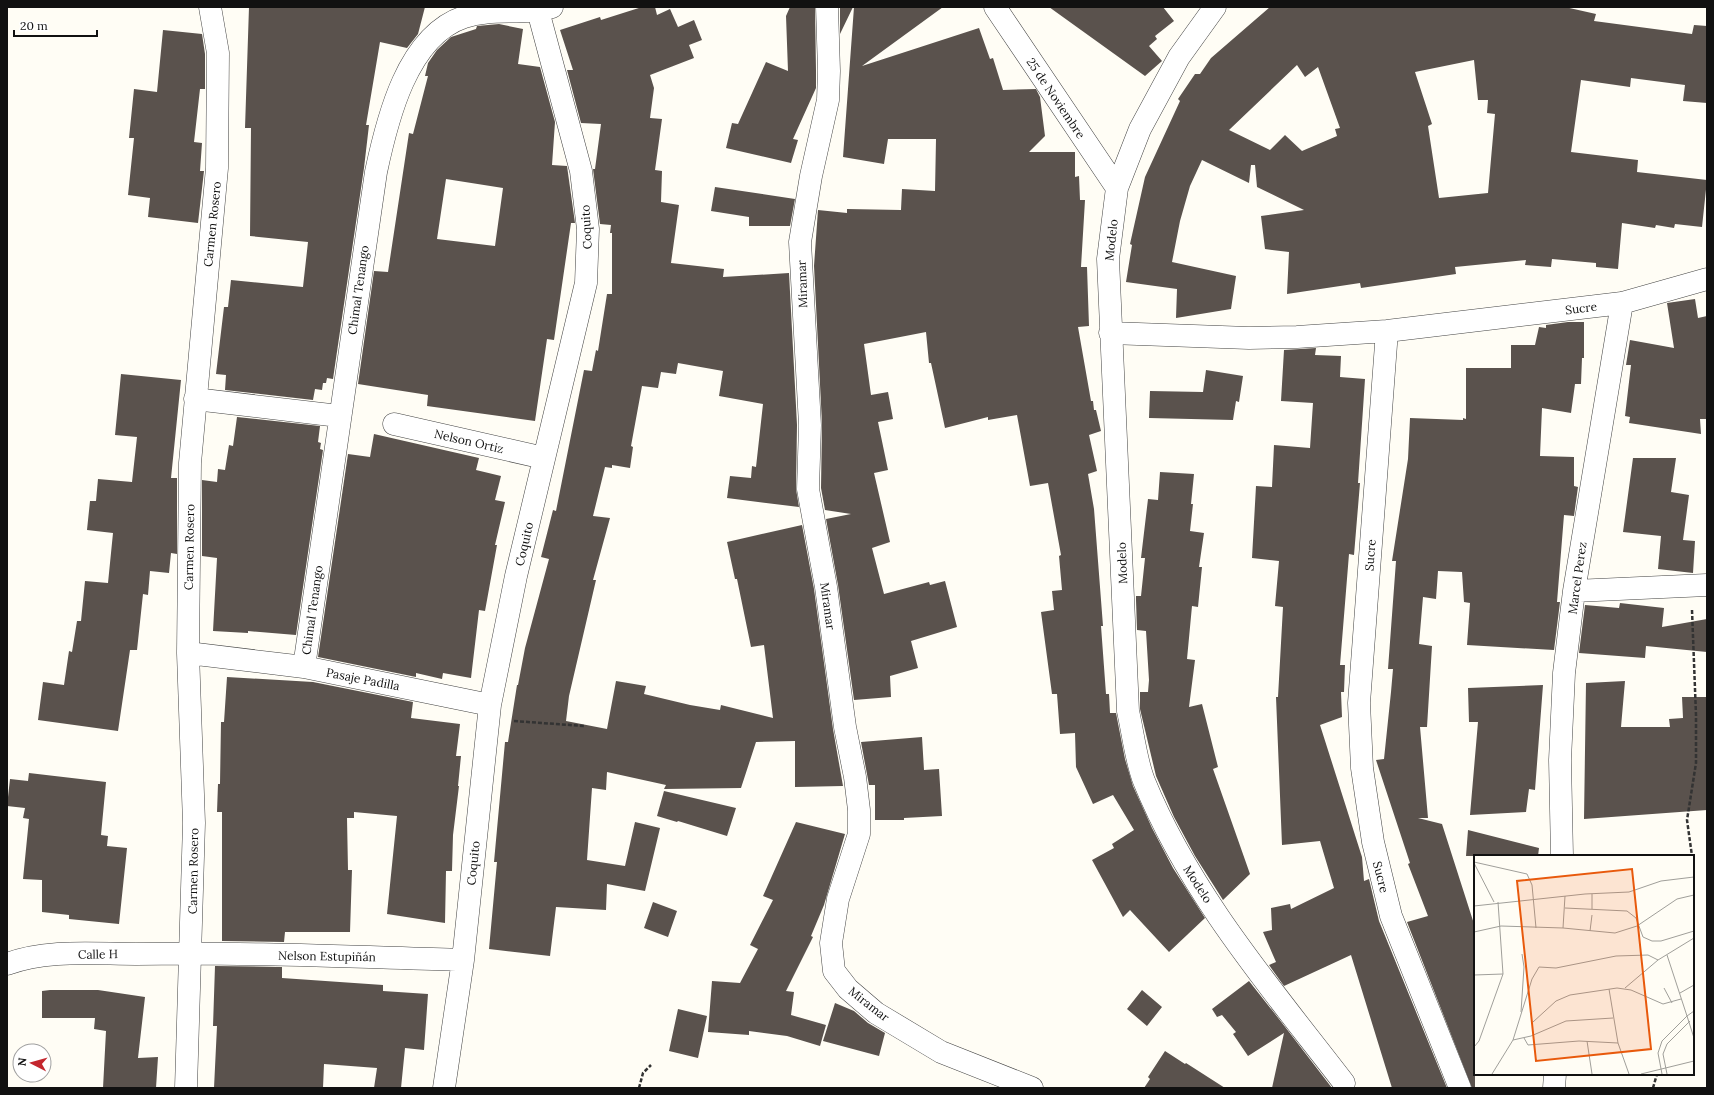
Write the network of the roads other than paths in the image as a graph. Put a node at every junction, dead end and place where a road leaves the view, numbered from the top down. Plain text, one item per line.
1 (210, 7) edge
2 (827, 7) edge
3 (995, 7) edge
4 (1215, 7) edge
5 (543, 8) edge
6 (1117, 188) junction
7 (1707, 279) edge
8 (1622, 303) junction
9 (1387, 331) junction
10 (1110, 334) junction
11 (195, 399) junction
12 (339, 416) junction
13 (394, 424) dead end
14 (544, 458) junction
15 (1699, 586) edge
16 (1574, 591) junction
17 (188, 653) junction
18 (304, 667) junction
19 (490, 704) junction
20 (1562, 855) edge
21 (191, 953) junction
22 (463, 960) junction
23 (7, 964) edge
24 (1555, 1075) edge
25 (1344, 1083) dead end
26 (186, 1088) edge
27 (444, 1088) edge
28 (1032, 1088) edge
29 (1460, 1088) edge
30 (1554, 1088) edge

1 - 11 street, Carmen Rosero
2 - 28 street, Miramar
3 - 6 street, 25 de Noviembre
4 - 6 street, Modelo
5 - 12 street, Chimal Tenango
5 - 14 street, Coquito
6 - 10 street, Modelo
7 - 8 street, Sucre
8 - 9 street, Sucre
8 - 16 street, Marcel Perez
9 - 10 street
9 - 29 street, Sucre
10 - 25 street, Modelo
11 - 12 street
11 - 17 street, Carmen Rosero
12 - 18 street, Chimal Tenango
13 - 14 street, Nelson Ortiz
14 - 19 street, Coquito
15 - 16 street
16 - 20 street, Marcel Perez
17 - 18 street, Pasaje Padilla
17 - 21 street, Carmen Rosero
18 - 19 street, Pasaje Padilla
19 - 22 street, Coquito
21 - 22 street, Nelson Estupiñán
21 - 23 street, Calle H
21 - 26 street, Carmen Rosero
22 - 27 street, Coquito
24 - 30 street

